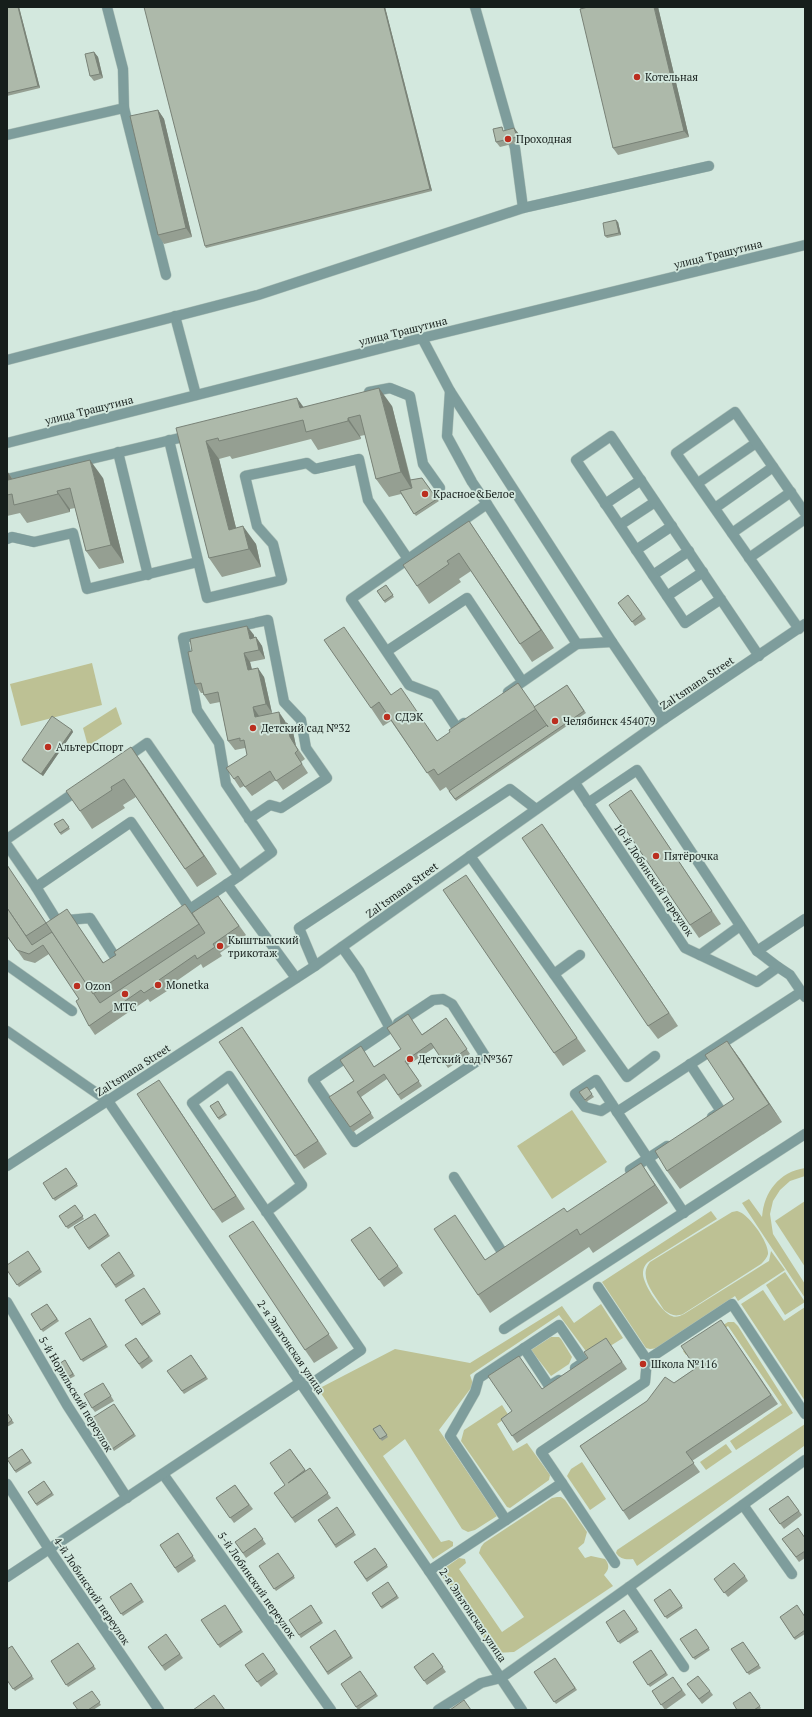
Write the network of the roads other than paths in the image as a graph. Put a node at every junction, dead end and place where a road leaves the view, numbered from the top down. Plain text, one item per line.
1 (107, 7) edge
2 (475, 7) edge
3 (124, 108) junction
4 (7, 136) edge
5 (709, 166) dead end
6 (523, 208) junction
7 (805, 245) edge
8 (166, 275) dead end
9 (175, 316) junction
10 (422, 338) junction
11 (7, 360) edge
12 (450, 391) junction
13 (361, 394) edge
14 (196, 395) junction
15 (199, 433) edge
16 (169, 440) junction
17 (7, 443) edge
18 (756, 443) junction
19 (118, 452) junction
20 (773, 467) junction
21 (7, 479) edge
22 (640, 480) junction
23 (698, 483) junction
24 (440, 488) dead end
25 (790, 492) junction
26 (655, 502) junction
27 (487, 504) junction
28 (605, 504) junction
29 (715, 508) junction
30 (805, 513) edge
31 (805, 519) edge
32 (620, 525) junction
33 (672, 526) junction
34 (732, 533) junction
35 (7, 539) edge
36 (636, 550) junction
37 (689, 551) junction
38 (749, 558) junction
39 (408, 559) junction
40 (198, 562) junction
41 (703, 572) junction
42 (148, 575) junction
43 (653, 575) junction
44 (667, 596) junction
45 (721, 599) junction
46 (803, 628) edge
47 (612, 642) junction
48 (577, 644) junction
49 (388, 652) junction
50 (759, 656) junction
51 (522, 681) junction
52 (498, 698) edge
53 (474, 715) edge
54 (664, 719) junction
55 (116, 764) edge
56 (90, 782) edge
57 (575, 783) junction
58 (588, 803) junction
59 (536, 808) junction
60 (249, 819) junction
61 (7, 839) edge
62 (7, 845) edge
63 (470, 856) junction
64 (239, 876) junction
65 (227, 884) junction
66 (36, 887) junction
67 (803, 924) edge
68 (740, 926) junction
69 (134, 945) edge
70 (342, 947) junction
71 (757, 951) junction
72 (580, 955) dead end
73 (700, 955) junction
74 (7, 965) edge
75 (315, 966) junction
76 (778, 967) junction
77 (554, 974) junction
78 (296, 978) junction
79 (803, 994) edge
80 (72, 1011) dead end
81 (390, 1028) junction
82 (7, 1031) edge
83 (655, 1056) dead end
84 (690, 1064) junction
85 (108, 1101) junction
86 (701, 1124) edge
87 (805, 1134) edge
88 (674, 1141) edge
89 (648, 1159) junction
90 (7, 1166) edge
91 (622, 1176) edge
92 (454, 1177) dead end
93 (266, 1212) junction
94 (684, 1213) junction
95 (517, 1246) edge
96 (598, 1287) dead end
97 (7, 1302) edge
98 (504, 1329) dead end
99 (524, 1348) junction
100 (646, 1360) junction
101 (303, 1385) junction
102 (805, 1414) edge
103 (805, 1460) edge
104 (163, 1474) junction
105 (562, 1483) junction
106 (7, 1484) edge
107 (127, 1498) junction
108 (743, 1505) junction
109 (506, 1520) junction
110 (49, 1549) junction
111 (615, 1563) dead end
112 (429, 1571) junction
113 (792, 1574) dead end
114 (7, 1577) edge
115 (629, 1587) junction
116 (684, 1667) dead end
117 (500, 1678) junction
118 (159, 1710) edge
119 (331, 1710) edge
120 (438, 1710) edge
121 (522, 1710) edge

1 - 3 street
2 - 6 street
3 - 4 street
3 - 8 street
5 - 6 street
6 - 9 street
7 - 10 street, улица Трашутина
9 - 11 street
9 - 14 street
10 - 12 street
10 - 14 street, улица Трашутина
12 - 27 street
12 - 47 street
13 - 24 street
14 - 17 street, улица Трашутина
15 - 16 street
16 - 19 street
16 - 40 street
18 - 20 street
18 - 23 street
18 - 23 street
19 - 21 street
19 - 42 street
20 - 25 street
20 - 29 street
22 - 26 street
22 - 28 street
22 - 28 street
23 - 29 street
25 - 30 street
25 - 34 street
26 - 32 street
26 - 33 street
27 - 39 street
27 - 48 street
28 - 32 street
29 - 34 street
31 - 38 street
32 - 36 street
33 - 36 street
33 - 37 street
34 - 38 street
35 - 42 street
36 - 43 street
37 - 41 street
37 - 43 street
38 - 46 street
39 - 40 street
39 - 49 street
40 - 42 street
41 - 44 street
41 - 45 street
43 - 44 street
44 - 45 street
45 - 50 street
46 - 50 street, Zal'tsmana Street
47 - 48 street
47 - 54 street
48 - 51 street
49 - 51 street
49 - 53 street
50 - 54 street, Zal'tsmana Street
51 - 52 street
54 - 57 street, Zal'tsmana Street
55 - 64 street
56 - 61 street
57 - 58 street, 10-й Лобинский переулок
57 - 59 street, Zal'tsmana Street
58 - 68 street
58 - 73 street, 10-й Лобинский переулок
59 - 63 street, Zal'tsmana Street
59 - 75 street
60 - 60 street
60 - 64 street
62 - 66 street
63 - 70 street, Zal'tsmana Street
63 - 77 street
64 - 65 street
65 - 66 street
65 - 78 street
66 - 69 street
67 - 71 street
68 - 71 street
68 - 73 street
70 - 75 street, Zal'tsmana Street
70 - 81 street
71 - 76 street
72 - 77 street
73 - 76 street, 10-й Лобинский переулок
74 - 80 street
75 - 78 street, Zal'tsmana Street
76 - 79 street
77 - 83 street
78 - 85 street, Zal'tsmana Street
79 - 84 street
81 - 81 street
82 - 85 street, 2-я Эльтонская улица
84 - 86 street
84 - 89 street
85 - 90 street, Zal'tsmana Street
85 - 101 street, 2-я Эльтонская улица
87 - 94 street
88 - 89 street
89 - 91 street
89 - 94 street
92 - 95 street
93 - 93 street
93 - 101 street
94 - 98 street
96 - 100 street
97 - 107 street, 5-й Норильский переулок
99 - 99 street
99 - 109 street
100 - 102 street
100 - 105 street
101 - 104 street
101 - 112 street, 2-я Эльтонская улица
103 - 108 street
104 - 107 street
104 - 119 street, 5-й Лобинский переулок
105 - 109 street
105 - 111 street
106 - 110 street, 4-й Лобинский переулок
107 - 110 street
108 - 113 street
108 - 115 street
109 - 112 street
110 - 114 street
110 - 118 street, 4-й Лобинский переулок
112 - 117 street, 2-я Эльтонская улица
115 - 116 street
115 - 117 street
117 - 120 street
117 - 121 street, 2-я Эльтонская улица

